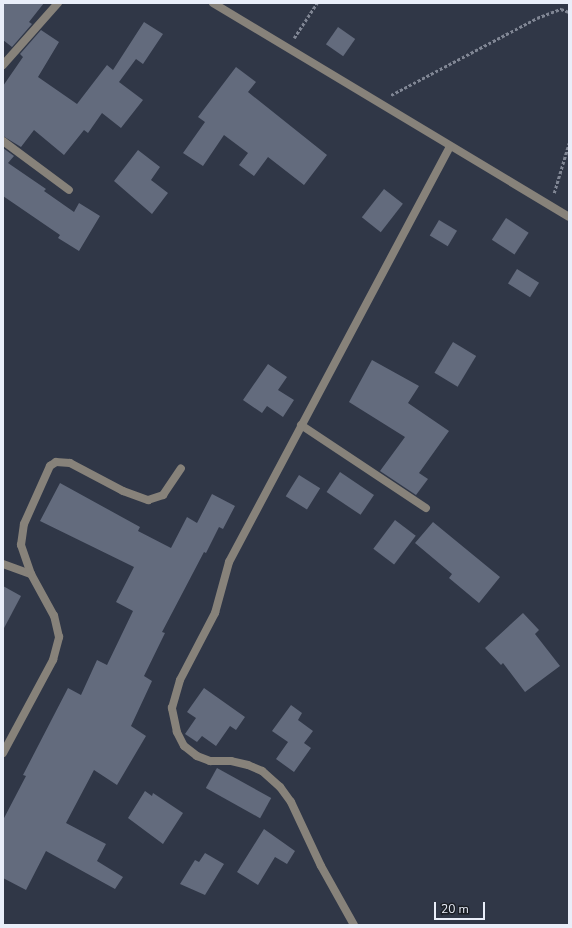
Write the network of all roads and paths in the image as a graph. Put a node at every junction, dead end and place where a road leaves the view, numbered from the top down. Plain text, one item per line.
1 (58, 3) edge
2 (213, 3) edge
3 (317, 3) edge
4 (569, 12) edge
5 (288, 49) junction
6 (3, 65) edge
7 (378, 102) junction
8 (3, 141) edge
9 (569, 144) edge
10 (450, 147) junction
11 (69, 190) dead end
12 (551, 205) junction
13 (569, 217) edge
14 (301, 425) junction
15 (181, 468) dead end
16 (426, 508) dead end
17 (3, 564) edge
18 (31, 574) junction
19 (3, 753) edge
20 (354, 925) edge

1 - 6 street
2 - 5 street
3 - 5 path
4 - 7 path
5 - 7 street
7 - 10 street
8 - 11 street
9 - 12 path
10 - 12 street
10 - 14 street
12 - 13 street
14 - 16 street
14 - 20 street
15 - 18 street
17 - 18 street
18 - 19 street

